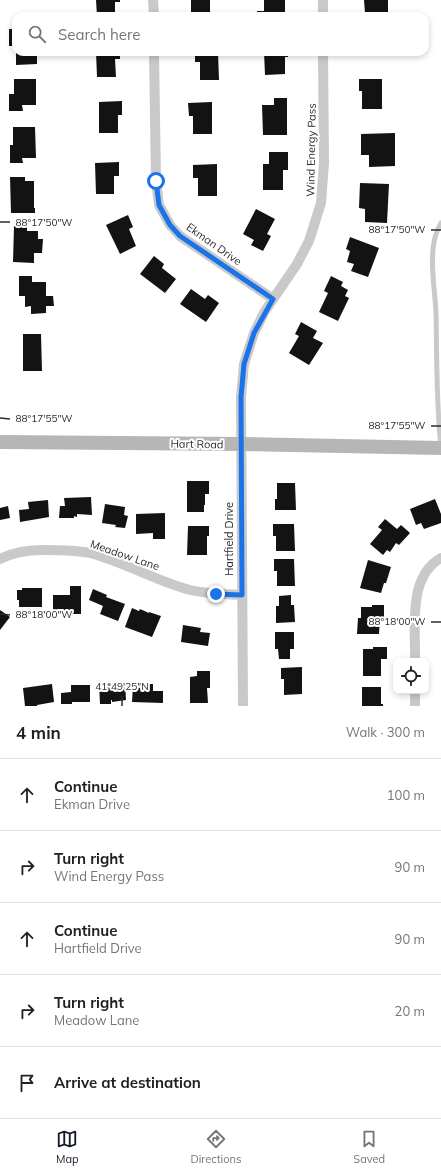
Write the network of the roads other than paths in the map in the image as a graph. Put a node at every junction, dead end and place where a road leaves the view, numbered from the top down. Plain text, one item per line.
1 (154, 0) edge
2 (323, 0) edge
3 (154, 12) edge
4 (323, 12) edge
5 (154, 56) edge
6 (323, 56) edge
7 (441, 222) edge
8 (273, 299) junction
9 (0, 442) edge
10 (241, 444) junction
11 (441, 448) edge
12 (441, 558) edge
13 (0, 559) edge
14 (242, 595) junction
15 (416, 658) edge
16 (415, 694) edge
17 (243, 706) edge
18 (415, 706) edge

1 - 3 street
2 - 4 street
5 - 8 street, Ekman Drive
6 - 8 street, Wind Energy Pass
7 - 11 lane
8 - 10 street, Wind Energy Pass
9 - 10 street, Hart Road
10 - 11 street, Hart Road
10 - 14 street, Hartfield Drive
12 - 15 street
13 - 14 street, Meadow Lane
14 - 17 street, Hartfield Drive
16 - 18 street

